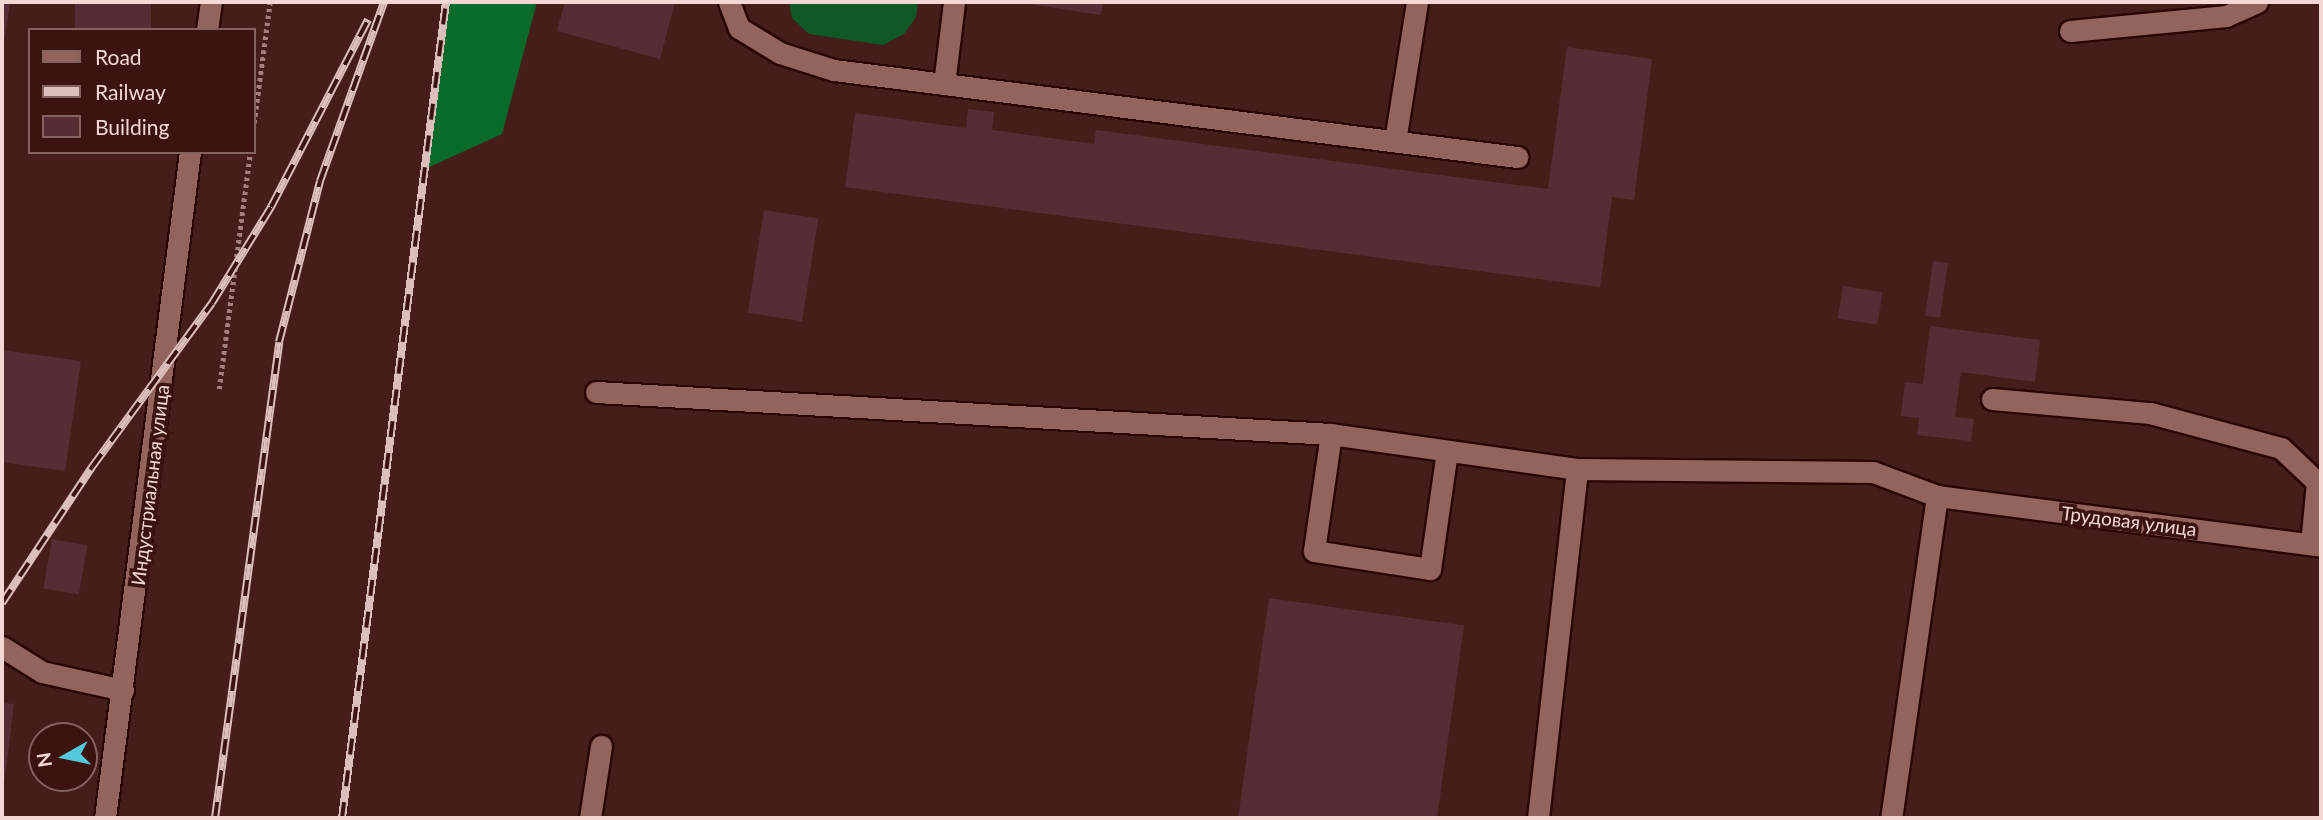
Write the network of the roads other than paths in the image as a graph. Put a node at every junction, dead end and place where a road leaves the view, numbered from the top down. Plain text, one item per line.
1 (211, 2) edge
2 (729, 2) edge
3 (954, 2) edge
4 (1416, 2) edge
5 (2257, 2) edge
6 (207, 28) edge
7 (2070, 32) dead end
8 (944, 84) junction
9 (1395, 141) junction
10 (190, 154) edge
11 (1517, 157) dead end
12 (596, 392) dead end
13 (1992, 400) dead end
14 (1331, 435) junction
15 (1447, 451) junction
16 (1577, 469) junction
17 (1937, 496) junction
18 (2316, 545) edge
19 (2, 647) edge
20 (123, 690) junction
21 (601, 746) dead end
22 (105, 818) edge
23 (590, 818) edge
24 (1538, 818) edge
25 (1891, 818) edge

1 - 6 main road
2 - 8 main road
3 - 8 main road
4 - 9 main road
5 - 7 main road
8 - 9 main road
9 - 11 main road
10 - 20 main road, Индустриальная улица
12 - 14 main road, Трудовая улица
13 - 18 main road
14 - 15 main road, Трудовая улица
14 - 15 main road
15 - 16 main road, Трудовая улица
16 - 17 main road, Трудовая улица
16 - 24 main road
17 - 18 main road, Трудовая улица
17 - 25 main road
19 - 20 main road
20 - 22 main road, Индустриальная улица
21 - 23 main road

